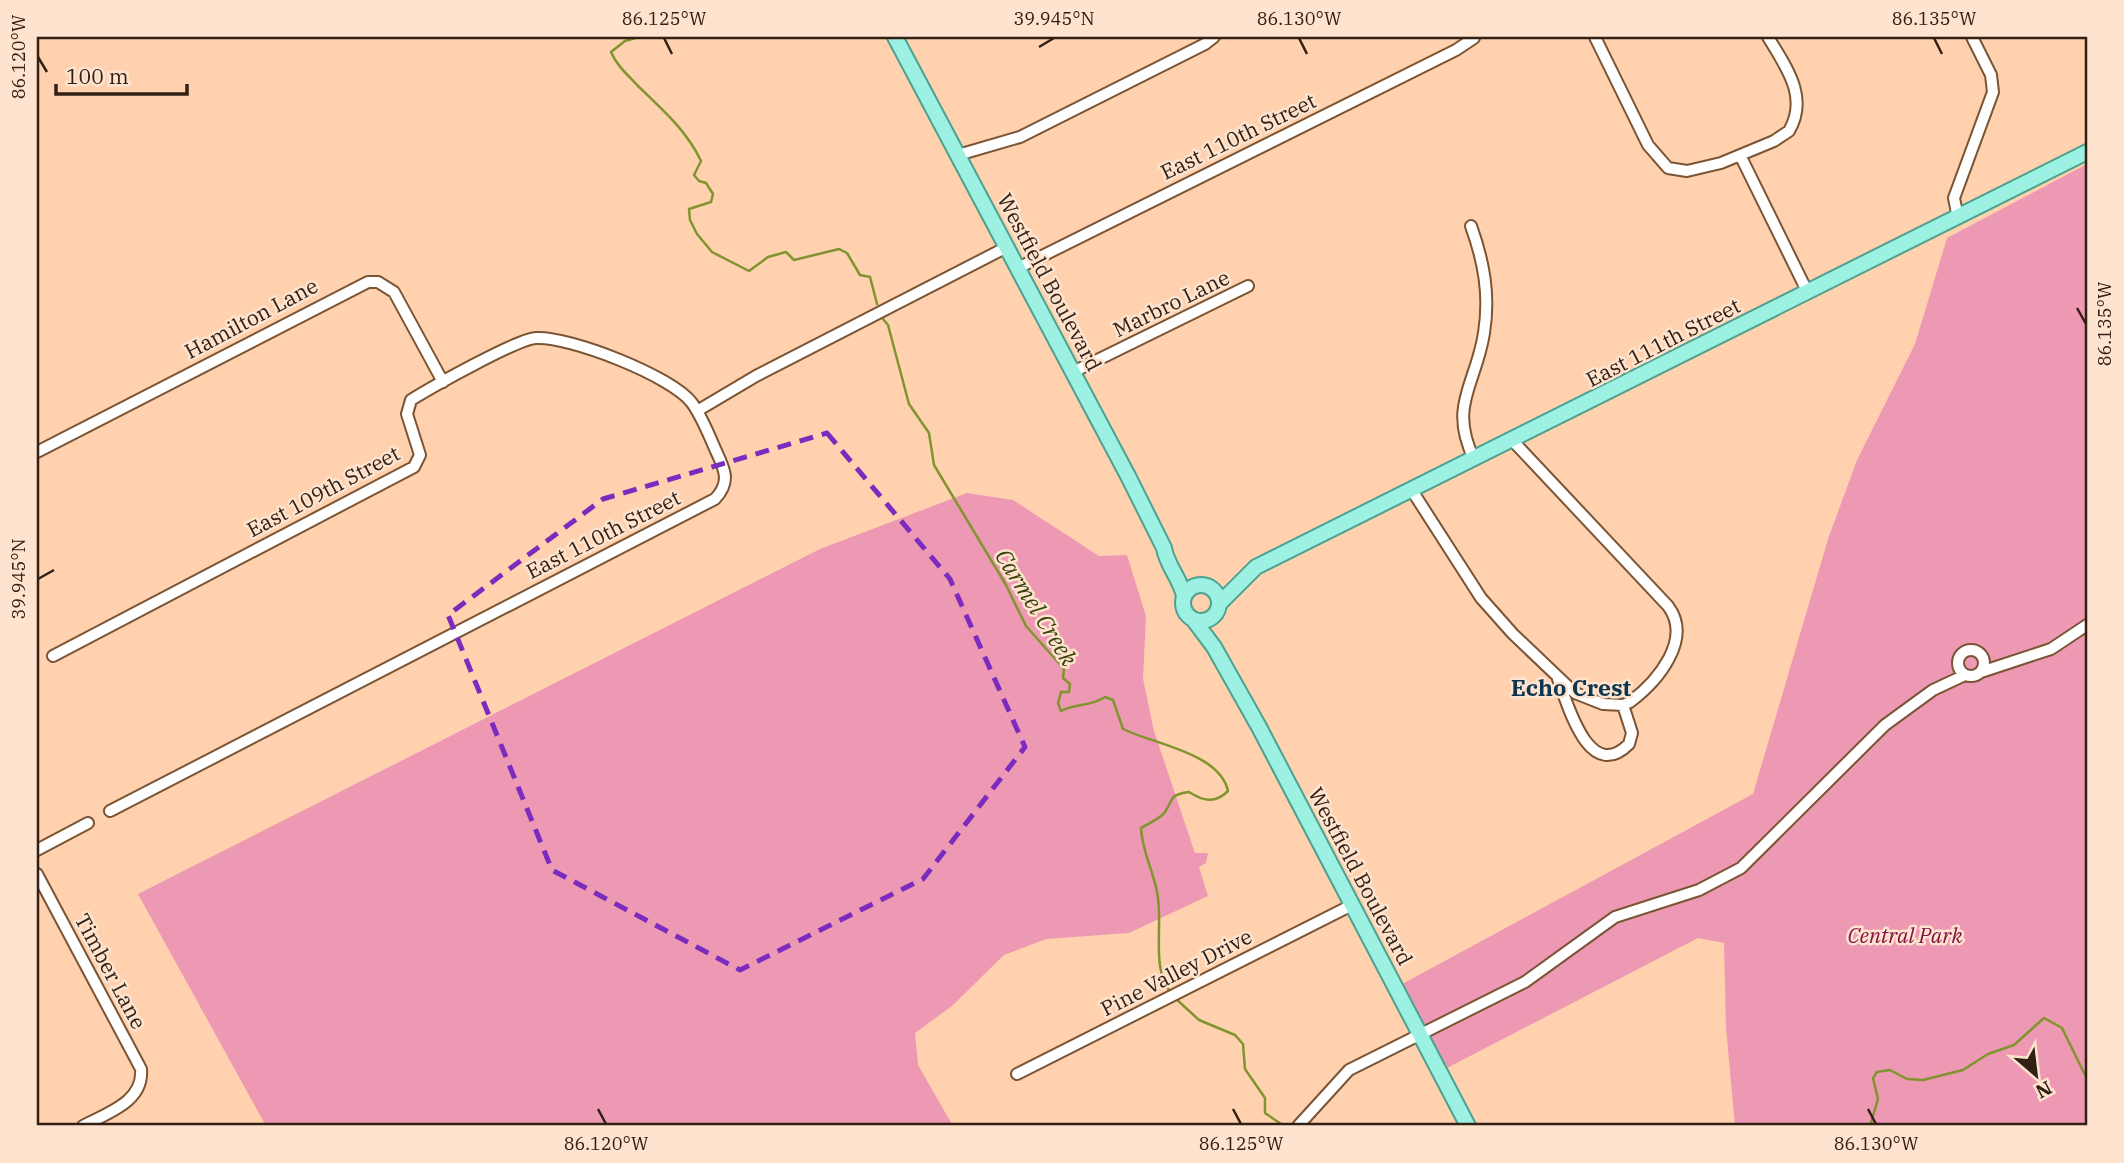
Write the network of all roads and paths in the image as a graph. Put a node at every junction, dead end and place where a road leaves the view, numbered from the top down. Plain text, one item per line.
1 (895, 37) edge
2 (1214, 37) edge
3 (1595, 37) edge
4 (1768, 37) edge
5 (1972, 37) edge
6 (1475, 38) edge
7 (2087, 152) edge
8 (958, 155) junction
9 (1741, 157) junction
10 (1958, 218) junction
11 (1471, 226) dead end
12 (1007, 247) junction
13 (1018, 268) junction
14 (1248, 286) dead end
15 (1808, 293) junction
16 (1073, 372) junction
17 (443, 382) junction
18 (696, 411) junction
19 (1512, 440) junction
20 (37, 452) edge
21 (1474, 459) junction
22 (1411, 489) junction
23 (1164, 548) junction
24 (1256, 567) junction
25 (1205, 586) junction
26 (1184, 596) junction
27 (1217, 608) junction
28 (1194, 620) junction
29 (2087, 625) edge
30 (1214, 648) junction
31 (1982, 655) junction
32 (52, 656) dead end
33 (2019, 661) junction
34 (1957, 662) junction
35 (1981, 672) junction
36 (1965, 676) junction
37 (1558, 677) junction
38 (1933, 690) junction
39 (1623, 705) junction
40 (110, 811) dead end
41 (88, 823) dead end
42 (37, 850) edge
43 (37, 874) edge
44 (1352, 905) junction
45 (1419, 1034) junction
46 (1017, 1074) dead end
47 (83, 1126) edge
48 (1298, 1126) edge
49 (1468, 1126) edge

1 - 8 main road, Westfield Boulevard
2 - 8 street
3 - 9 street
4 - 9 street
5 - 10 street
6 - 13 street, East 110th Street
7 - 10 main road, East 111th Street
8 - 12 main road, Westfield Boulevard
9 - 15 street
10 - 15 main road, East 111th Street
11 - 21 street
12 - 13 main road, Westfield Boulevard
12 - 18 street
13 - 16 main road, Westfield Boulevard
14 - 16 street, Marbro Lane
15 - 19 main road, East 111th Street
16 - 23 main road, Westfield Boulevard
17 - 18 street, East 109th Street
17 - 20 street, Hamilton Lane
17 - 32 street, East 109th Street
18 - 40 street, East 110th Street
19 - 21 main road, East 111th Street
19 - 39 street
21 - 22 main road, East 111th Street
22 - 24 main road, East 111th Street
22 - 37 street
23 - 25 main road, Westfield Boulevard
23 - 26 main road, Westfield Boulevard
24 - 25 main road, East 111th Street
24 - 27 main road, East 111th Street
25 - 26 main road
25 - 27 main road
26 - 28 main road
27 - 28 main road
27 - 30 main road
28 - 30 main road, Westfield Boulevard
29 - 33 street
30 - 44 main road, Westfield Boulevard
31 - 33 street
31 - 34 street
31 - 35 street
33 - 35 street
34 - 36 street
34 - 38 street
35 - 36 street
36 - 38 street
37 - 39 street
37 - 39 street
38 - 45 street
41 - 42 street
43 - 47 street, Timber Lane
44 - 45 main road, Westfield Boulevard
44 - 46 street, Pine Valley Drive
45 - 48 street
45 - 49 main road, Westfield Boulevard

